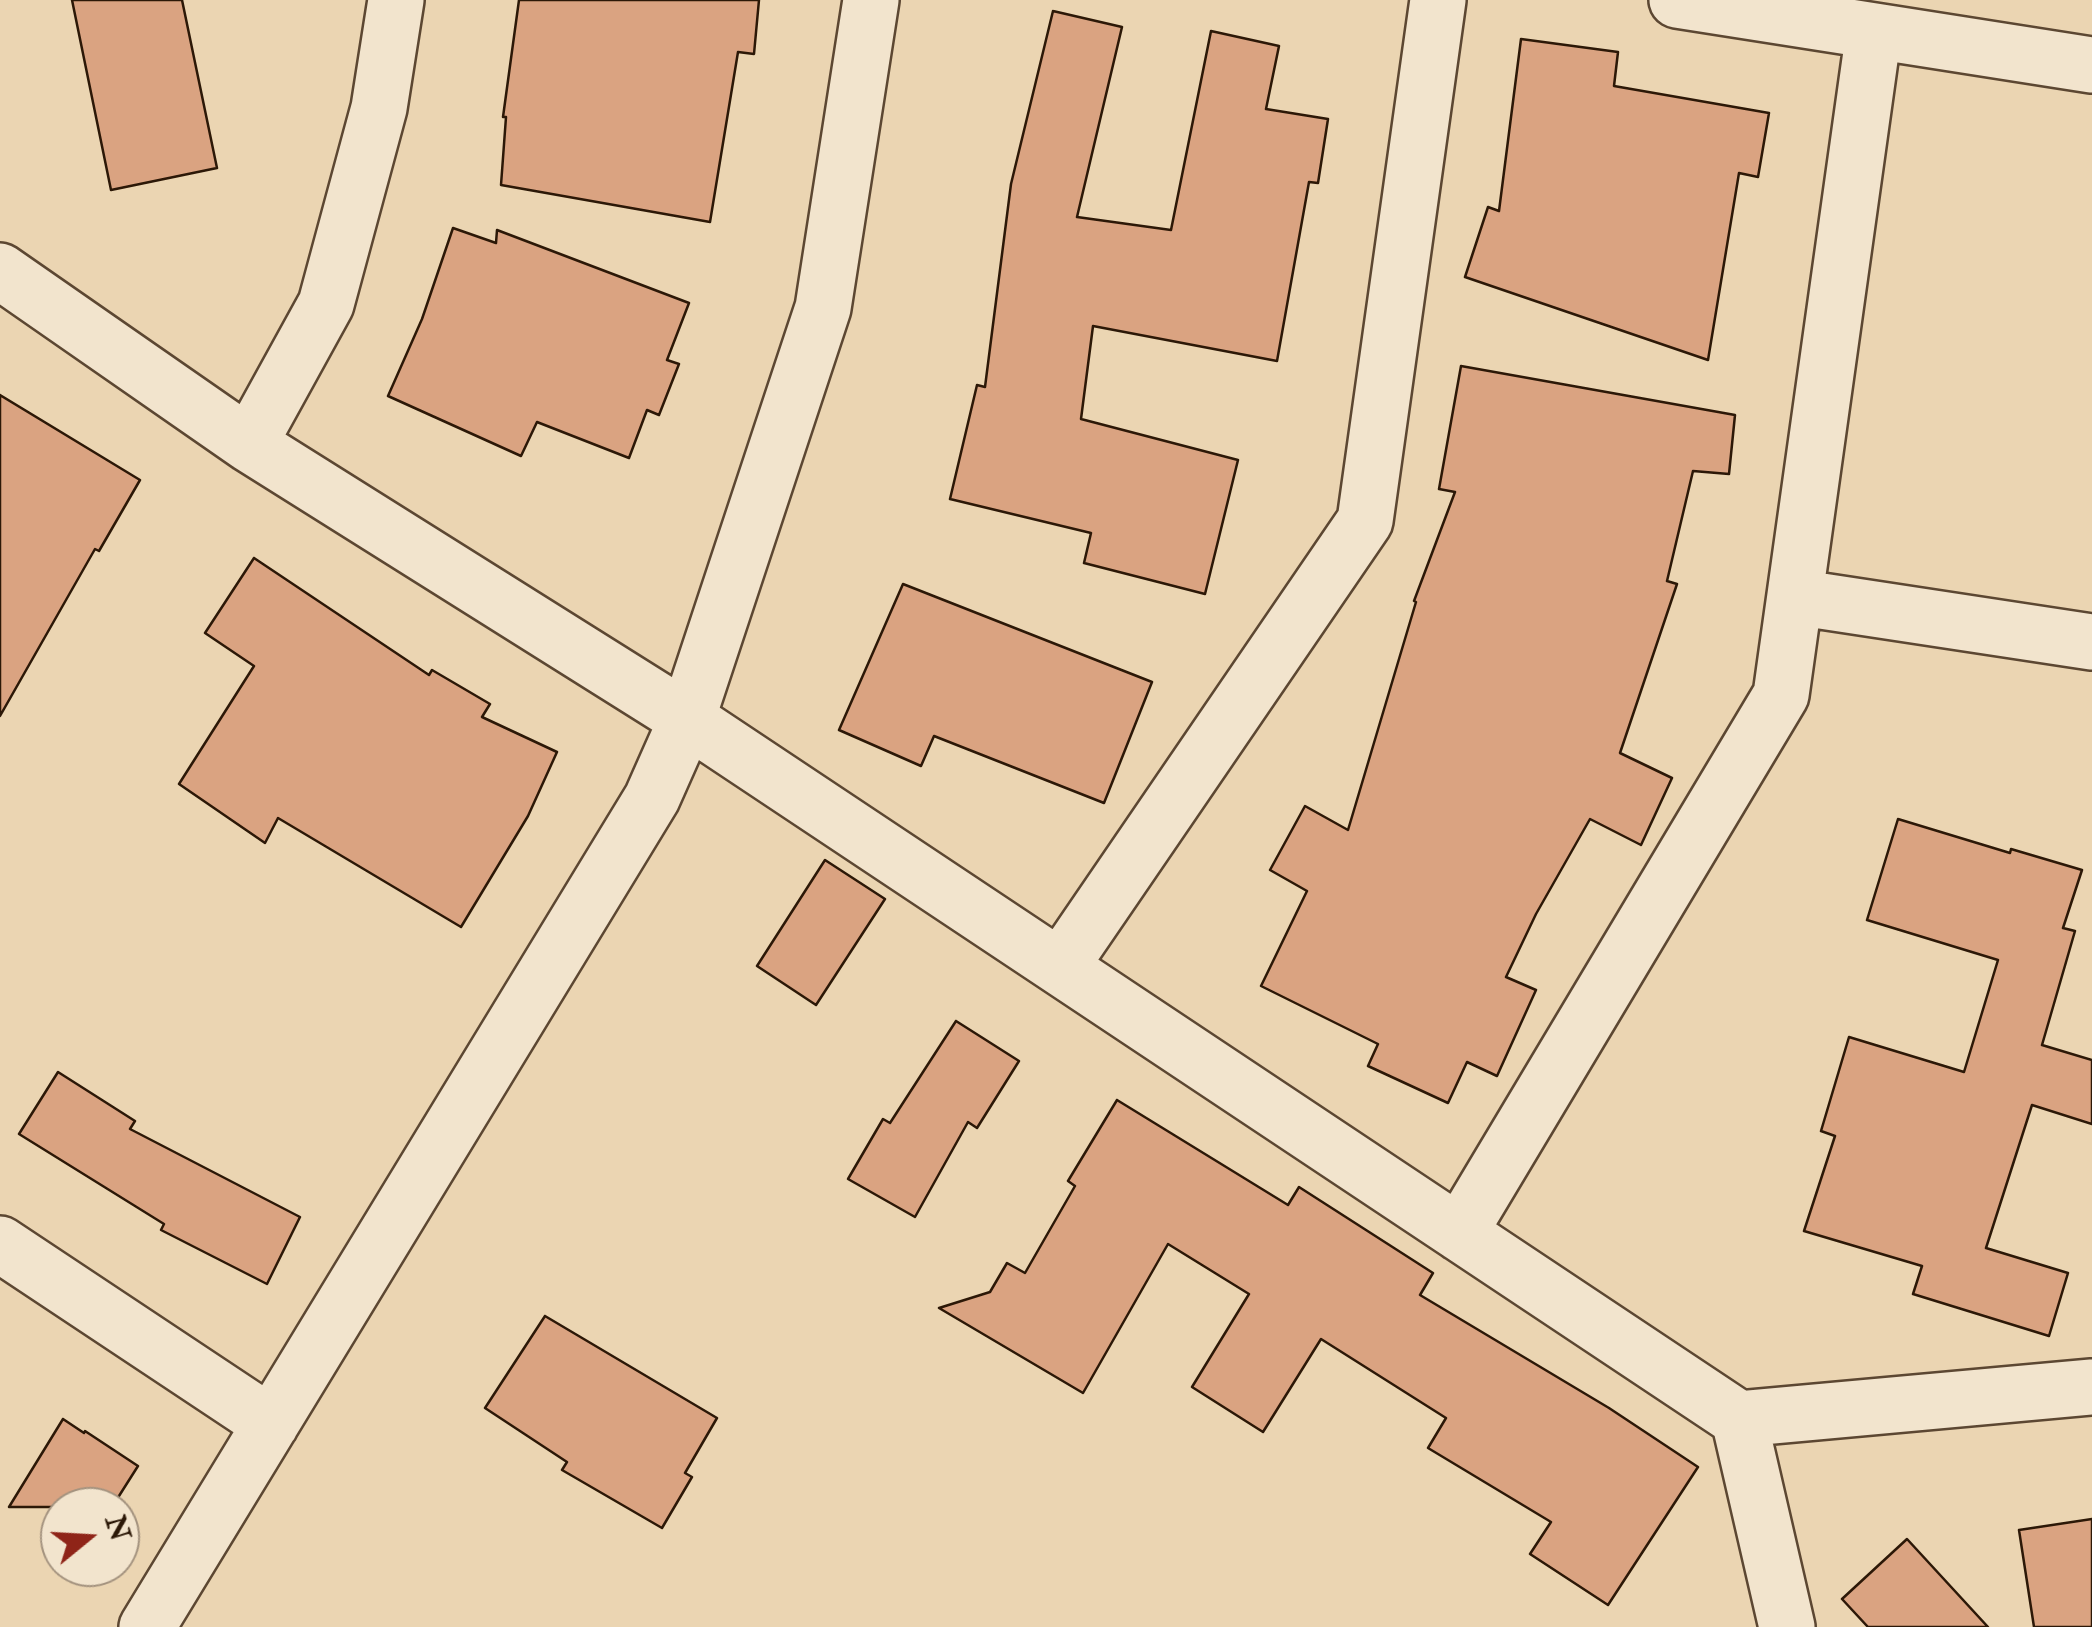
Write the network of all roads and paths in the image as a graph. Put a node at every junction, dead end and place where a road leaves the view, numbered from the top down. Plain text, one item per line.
1 (396, 0) edge
2 (871, 0) edge
3 (1438, 0) edge
4 (1678, 0) edge
5 (1874, 31) junction
6 (2092, 65) edge
7 (0, 271) edge
8 (249, 444) junction
9 (1795, 597) junction
10 (2092, 642) edge
11 (687, 719) junction
12 (1060, 967) junction
13 (1458, 1233) junction
14 (0, 1244) edge
15 (2092, 1387) edge
16 (1739, 1419) junction
17 (271, 1424) junction
18 (147, 1627) edge
19 (1787, 1627) edge

1 - 8 street
2 - 11 street
3 - 12 street
4 - 5 street
5 - 6 street
5 - 9 street
7 - 8 street
8 - 11 street
9 - 10 street
9 - 13 street
11 - 12 street
11 - 17 street
12 - 13 street
13 - 16 street
14 - 17 street
15 - 16 street
16 - 19 street
17 - 18 street

